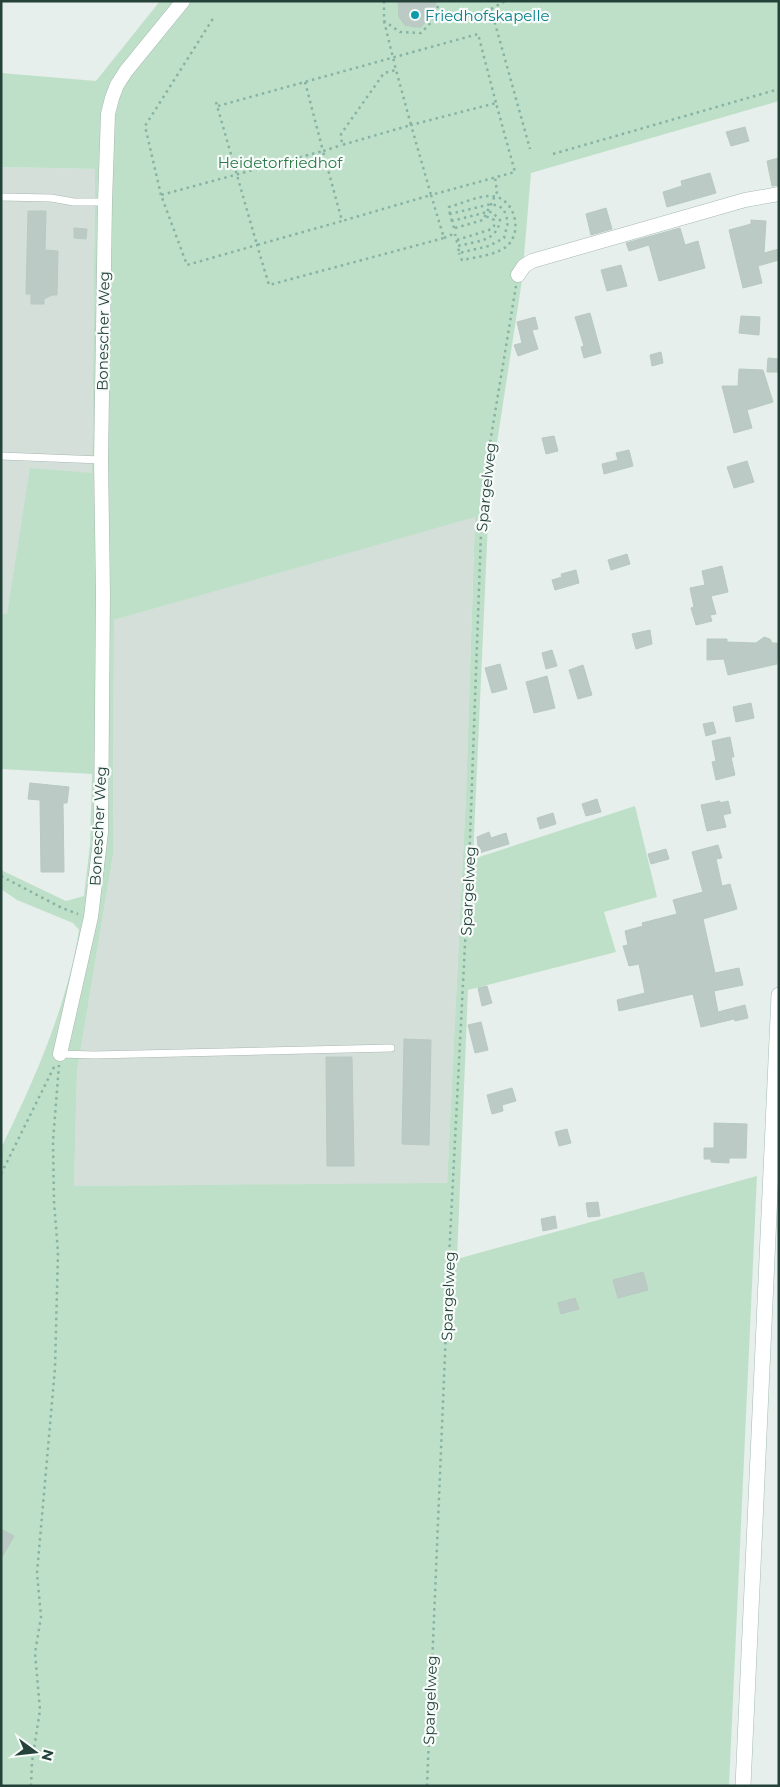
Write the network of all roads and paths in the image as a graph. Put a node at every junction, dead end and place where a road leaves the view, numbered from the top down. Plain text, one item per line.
1 (183, 1) edge
2 (384, 1) edge
3 (440, 1) edge
4 (505, 1) edge
5 (491, 9) junction
6 (214, 17) dead end
7 (435, 18) junction
8 (384, 21) junction
9 (393, 57) junction
10 (396, 70) junction
11 (305, 81) junction
12 (779, 89) edge
13 (496, 103) junction
14 (411, 125) junction
15 (342, 145) junction
16 (530, 149) dead end
17 (323, 151) junction
18 (553, 154) dead end
19 (237, 175) junction
20 (495, 177) junction
21 (779, 194) edge
22 (161, 195) junction
23 (431, 195) junction
24 (1, 197) edge
25 (495, 197) junction
26 (105, 202) junction
27 (491, 204) junction
28 (487, 212) junction
29 (450, 214) junction
30 (485, 217) junction
31 (342, 221) junction
32 (452, 221) junction
33 (454, 228) junction
34 (455, 234) junction
35 (444, 238) junction
36 (457, 240) junction
37 (257, 245) junction
38 (458, 246) junction
39 (459, 253) junction
40 (518, 275) joint
41 (1, 456) edge
42 (102, 460) junction
43 (1, 876) edge
44 (91, 917) junction
45 (779, 994) edge
46 (390, 1048) dead end
47 (60, 1054) junction
48 (1, 1174) edge
49 (31, 1786) edge
50 (427, 1786) edge
51 (743, 1786) edge

1 - 26 street, Bonescher Weg
2 - 8 path
3 - 7 path
4 - 5 path
5 - 7 path
5 - 16 path
6 - 22 path
7 - 8 path
8 - 9 path
9 - 10 path
9 - 11 path
9 - 13 path
10 - 14 path
10 - 15 path
11 - 17 path
11 - 19 path
12 - 18 path
13 - 14 path
13 - 20 path
14 - 15 path
14 - 23 path
15 - 17 path
17 - 19 path
17 - 31 path
19 - 22 path
19 - 37 path
20 - 23 path
20 - 25 path
21 - 40 street
22 - 37 path
23 - 31 path
23 - 35 path
24 - 26 lane
25 - 27 path
25 - 29 path
25 - 39 path
26 - 42 street, Bonescher Weg
27 - 28 path
27 - 29 path
27 - 39 path
28 - 30 path
28 - 32 path
28 - 38 path
29 - 32 path
30 - 33 path
30 - 36 path
31 - 37 path
32 - 33 path
33 - 34 path
34 - 35 path
34 - 36 path
35 - 37 path
36 - 38 path
38 - 39 path
40 - 50 path, Spargelweg
41 - 42 lane
42 - 44 street, Bonescher Weg
43 - 44 path
44 - 47 street, Bonescher Weg
45 - 51 main road
46 - 47 lane
47 - 48 path
47 - 49 path

